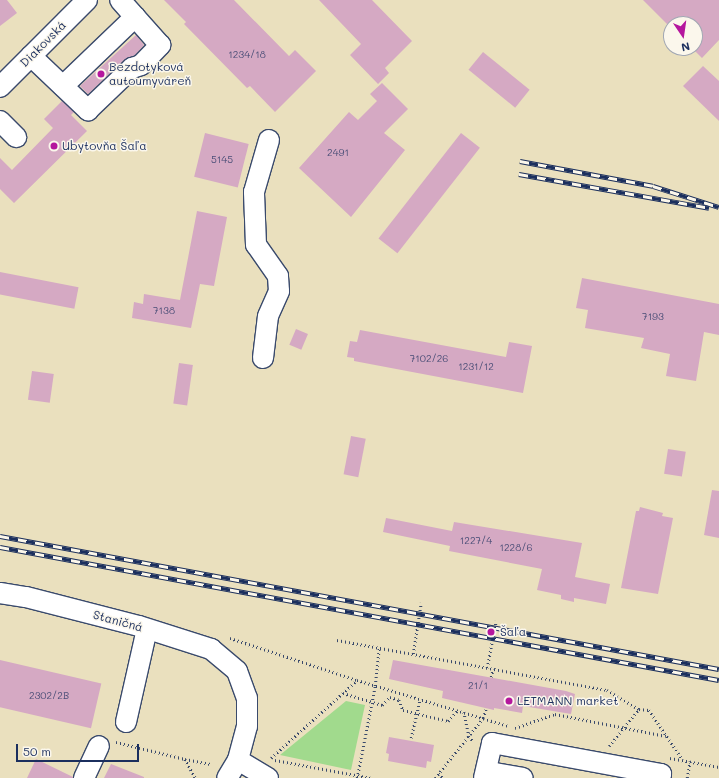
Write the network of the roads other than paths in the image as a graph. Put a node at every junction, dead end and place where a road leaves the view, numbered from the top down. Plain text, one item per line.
1 (87, 0) edge
2 (120, 0) edge
3 (135, 17) junction
4 (31, 56) junction
5 (63, 86) junction
6 (0, 88) edge
7 (0, 121) edge
8 (16, 137) dead end
9 (269, 140) dead end
10 (263, 358) dead end
11 (0, 592) edge
12 (146, 629) junction
13 (126, 722) dead end
14 (99, 746) road end
15 (238, 760) junction
16 (84, 778) edge
17 (227, 778) edge
18 (268, 778) edge
19 (484, 778) edge
20 (494, 778) edge
21 (523, 778) edge
22 (660, 778) edge

1 - 4 street, Diakovská
2 - 3 street
3 - 5 street
3 - 5 street
4 - 5 street
4 - 6 street, Diakovská
7 - 8 street
9 - 10 street
11 - 12 street, Staničná
12 - 13 street
12 - 15 street, Staničná
14 - 16 street
15 - 17 street, Staničná
15 - 18 street
19 - 22 street
20 - 21 street

